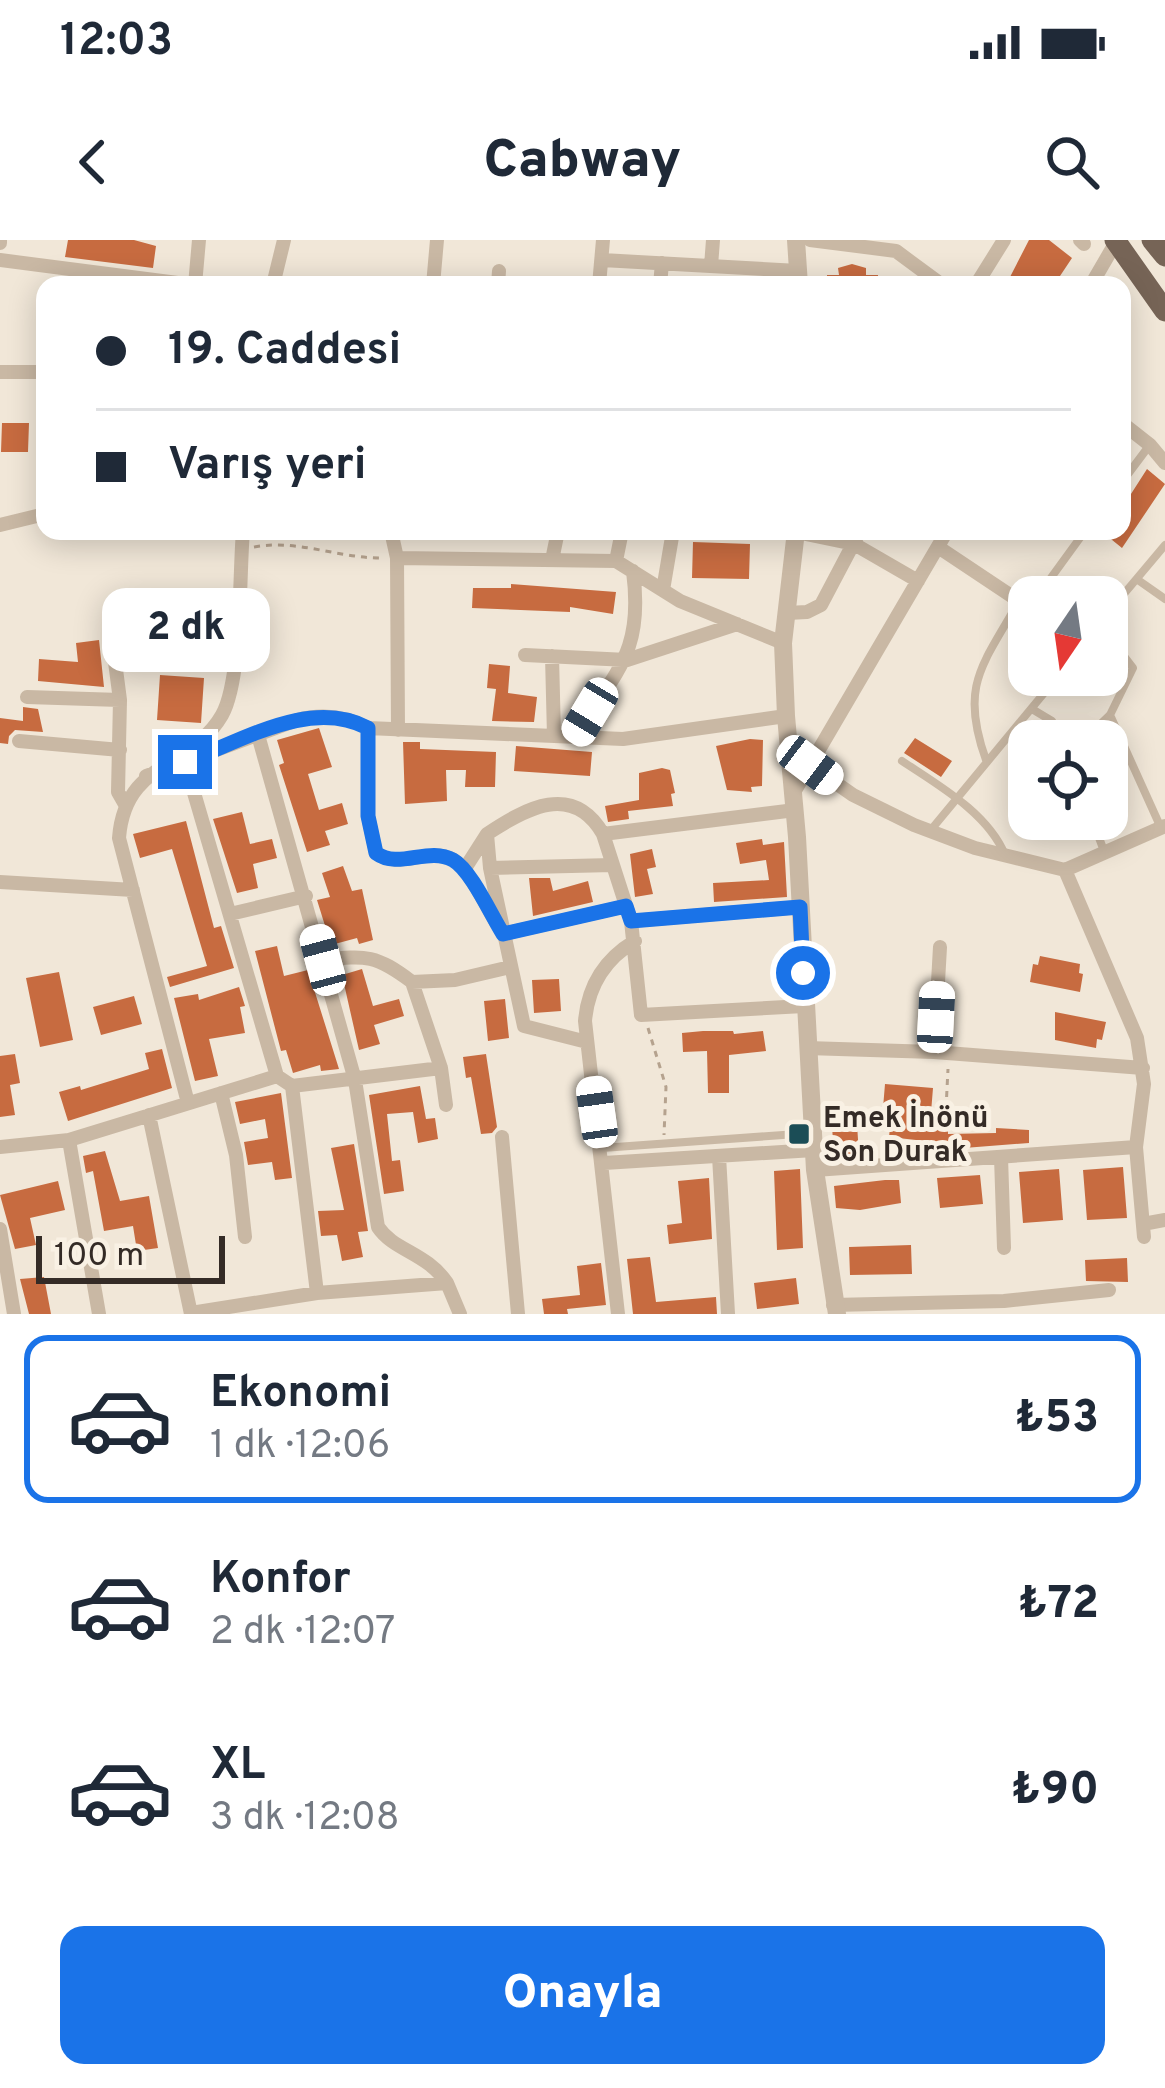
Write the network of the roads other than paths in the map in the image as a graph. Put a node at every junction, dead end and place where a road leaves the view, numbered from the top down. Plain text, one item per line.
1 (199, 240) edge
2 (284, 240) edge
3 (437, 240) edge
4 (603, 240) edge
5 (713, 240) edge
6 (796, 240) edge
7 (810, 240) edge
8 (1004, 240) edge
9 (1116, 241) edge
10 (900, 246) edge
11 (0, 260) edge
12 (602, 260) junction
13 (662, 263) junction
14 (913, 263) junction
15 (711, 266) junction
16 (105, 276) edge
17 (195, 276) edge
18 (275, 276) edge
19 (434, 276) edge
20 (600, 276) edge
21 (661, 276) edge
22 (784, 276) edge
23 (798, 276) edge
24 (913, 276) edge
25 (930, 276) edge
26 (982, 276) edge
27 (1096, 276) edge
28 (1165, 311) edge
29 (0, 371) edge
30 (36, 373) edge
31 (1131, 430) edge
32 (1150, 445) junction
33 (1165, 463) edge
34 (1131, 470) edge
35 (36, 516) edge
36 (0, 525) edge
37 (242, 540) edge
38 (394, 540) edge
39 (556, 540) edge
40 (620, 540) edge
41 (671, 540) edge
42 (795, 540) edge
43 (856, 540) edge
44 (860, 540) edge
45 (942, 540) edge
46 (1078, 540) edge
47 (1165, 545) edge
48 (938, 547) junction
49 (397, 558) junction
50 (552, 560) junction
51 (616, 561) junction
52 (633, 571) junction
53 (1052, 576) edge
54 (1138, 580) junction
55 (918, 581) junction
56 (663, 590) junction
57 (1008, 591) edge
58 (1128, 591) edge
59 (1165, 599) edge
60 (787, 613) junction
61 (737, 624) junction
62 (1008, 627) edge
63 (112, 639) dead end
64 (783, 643) junction
65 (525, 655) dead end
66 (552, 656) junction
67 (627, 660) junction
68 (1043, 696) edge
69 (1119, 696) edge
70 (27, 697) dead end
71 (120, 700) junction
72 (1032, 710) junction
73 (1110, 715) junction
74 (786, 716) junction
75 (1049, 720) edge
76 (1105, 720) edge
77 (368, 728) junction
78 (398, 730) junction
79 (258, 735) junction
80 (554, 736) junction
81 (575, 737) junction
82 (19, 741) dead end
83 (120, 750) junction
84 (986, 760) junction
85 (902, 761) dead end
86 (185, 762) junction
87 (810, 765) junction
88 (146, 776) junction
89 (955, 797) junction
90 (794, 802) junction
91 (126, 806) junction
92 (1164, 829) edge
93 (929, 832) junction
94 (603, 834) junction
95 (488, 835) junction
96 (1099, 840) edge
97 (1104, 853) junction
98 (1006, 856) junction
99 (614, 866) junction
100 (490, 868) junction
101 (464, 870) junction
102 (1065, 870) junction
103 (0, 882) edge
104 (133, 890) junction
105 (306, 896) junction
106 (800, 907) junction
107 (629, 913) junction
108 (230, 914) junction
109 (503, 934) junction
110 (635, 941) junction
111 (940, 947) dead end
112 (323, 960) junction
113 (510, 967) junction
114 (412, 982) junction
115 (804, 1006) junction
116 (586, 1042) junction
117 (807, 1048) junction
118 (941, 1053) junction
119 (441, 1068) junction
120 (1143, 1068) junction
121 (277, 1076) junction
122 (355, 1080) junction
123 (292, 1086) junction
124 (221, 1094) junction
125 (188, 1103) junction
126 (446, 1105) dead end
127 (149, 1115) junction
128 (502, 1137) dead end
129 (69, 1140) junction
130 (0, 1147) edge
131 (1136, 1147) junction
132 (814, 1151) junction
133 (603, 1156) junction
134 (719, 1156) junction
135 (1001, 1157) junction
136 (1165, 1220) edge
137 (0, 1229) edge
138 (245, 1238) dead end
139 (1004, 1248) dead end
140 (2, 1256) edge
141 (447, 1283) junction
142 (1109, 1290) dead end
143 (317, 1293) junction
144 (1006, 1308) edge
145 (835, 1310) edge
146 (14, 1314) edge
147 (100, 1314) edge
148 (191, 1314) edge
149 (460, 1314) edge
150 (518, 1314) edge
151 (618, 1314) edge
152 (728, 1314) edge

1 - 17 street
2 - 18 street
3 - 19 street
4 - 12 street
5 - 15 street
6 - 23 street
7 - 10 street
8 - 26 street
9 - 27 street
9 - 28 main road
10 - 14 street
11 - 16 street
12 - 13 street
12 - 20 street
13 - 15 street
13 - 21 street
14 - 24 street
14 - 25 street
15 - 22 street
29 - 30 street
31 - 32 street
32 - 33 street
32 - 34 lane
35 - 36 street
37 - 88 street
38 - 49 street
39 - 50 street
40 - 51 street
41 - 56 street
42 - 60 street
43 - 60 street
44 - 55 street
45 - 48 street
46 - 53 lane
47 - 54 lane
48 - 55 street
48 - 57 street
49 - 50 street
49 - 78 street
50 - 51 street
51 - 52 street
52 - 56 street
52 - 67 street
54 - 58 lane
54 - 59 lane
55 - 87 street
56 - 61 street
60 - 64 street
61 - 64 street
61 - 67 street
62 - 84 lane
63 - 71 street
64 - 74 street
65 - 66 street
66 - 67 street
66 - 80 street
67 - 81 street
68 - 72 lane
69 - 73 lane
70 - 71 street
71 - 83 street
72 - 75 lane
72 - 84 lane
73 - 76 lane
73 - 92 lane
74 - 81 street
74 - 90 street
77 - 78 street
77 - 79 street
77 - 101 street
78 - 80 street
79 - 86 street
79 - 105 street
80 - 81 street
82 - 83 street
83 - 91 street
84 - 89 lane
85 - 89 lane
86 - 88 street
86 - 108 street
87 - 90 street
87 - 93 street
88 - 91 street
89 - 93 lane
89 - 98 lane
90 - 94 street
90 - 106 street
91 - 104 street
92 - 97 street
93 - 98 street
94 - 95 street
94 - 99 street
95 - 100 street
95 - 101 street
96 - 97 lane
97 - 102 street
98 - 102 street
99 - 100 street
99 - 107 street
100 - 109 street
101 - 109 street
102 - 120 street
103 - 104 street
104 - 125 street
105 - 108 street
105 - 112 street
106 - 107 street
106 - 115 street
107 - 109 street
107 - 110 street
108 - 121 street
109 - 113 street
110 - 115 street
110 - 116 street
111 - 118 street
112 - 114 street
112 - 122 street
113 - 114 street
113 - 116 street
114 - 119 street
115 - 117 street
116 - 133 street
117 - 118 street
117 - 132 street
118 - 120 street
119 - 122 street
119 - 126 street
120 - 131 street
121 - 123 street
121 - 124 street
122 - 123 street
122 - 141 street
123 - 143 street
124 - 125 street
124 - 138 street
125 - 127 street
127 - 129 street
127 - 148 street
128 - 150 street
129 - 130 street
129 - 147 street
131 - 135 street
131 - 136 street
132 - 133 lane
132 - 134 street
132 - 135 street
132 - 145 street
133 - 134 street
133 - 151 street
134 - 152 street
135 - 139 street
137 - 140 street
140 - 146 street
141 - 143 street
141 - 149 street
142 - 144 street
143 - 148 street
144 - 145 street

